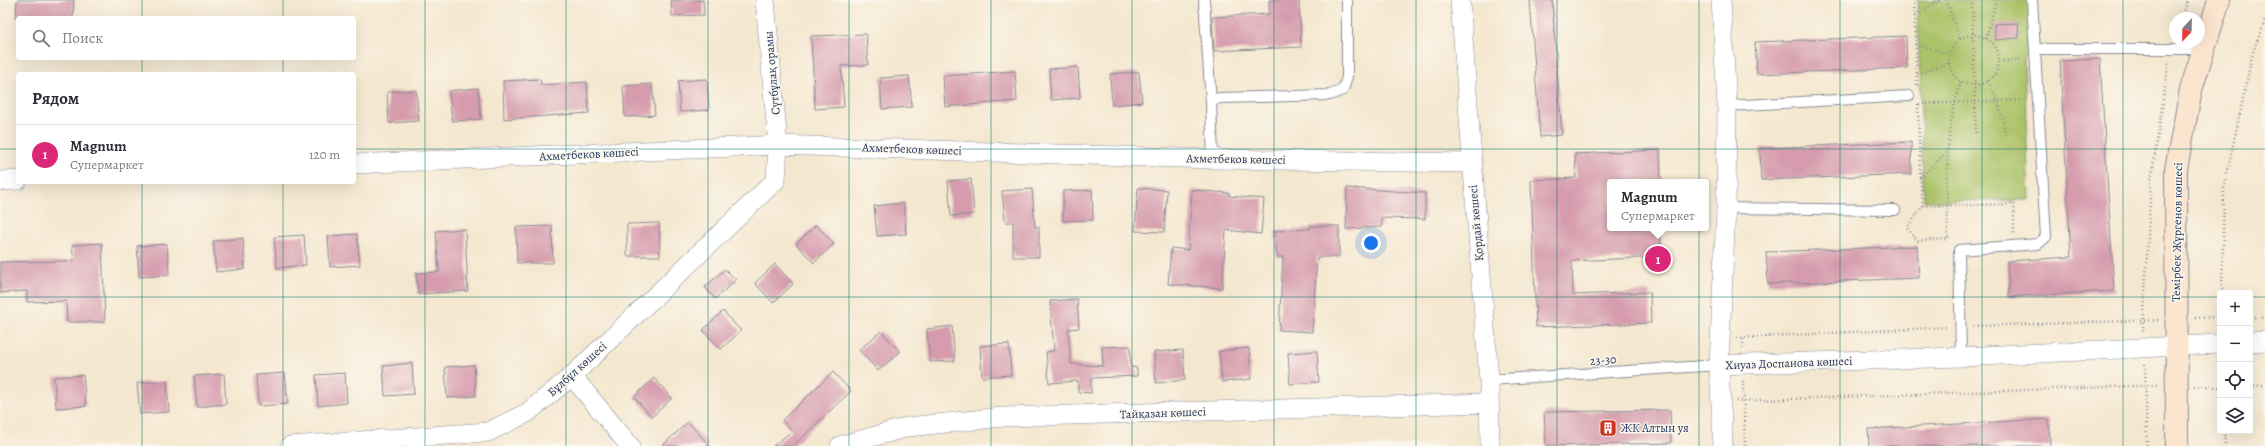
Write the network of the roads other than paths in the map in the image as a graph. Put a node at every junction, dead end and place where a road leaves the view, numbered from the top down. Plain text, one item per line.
1 (765, 0) edge
2 (1204, 0) edge
3 (1347, 0) edge
4 (1460, 0) edge
5 (1721, 0) edge
6 (2032, 0) edge
7 (2219, 0) edge
8 (2035, 49) junction
9 (2204, 49) junction
10 (1909, 96) dead end
11 (1211, 102) junction
12 (1727, 106) junction
13 (778, 145) junction
14 (1213, 159) junction
15 (1471, 163) junction
16 (356, 164) edge
17 (16, 180) edge
18 (0, 181) edge
19 (1726, 208) junction
20 (1895, 210) dead end
21 (2265, 341) edge
22 (2253, 342) edge
23 (2217, 344) edge
24 (2176, 346) junction
25 (1962, 357) junction
26 (1719, 366) junction
27 (572, 376) junction
28 (1489, 380) junction
29 (1488, 403) junction
30 (290, 446) edge
31 (630, 446) edge
32 (840, 446) edge
33 (1490, 446) edge
34 (1724, 446) edge
35 (2177, 446) edge

1 - 13 street, Cүтбұлақ орамы
2 - 11 lane
3 - 11 lane
4 - 15 street, Қордай көшесі
5 - 12 street, Хиуаз Доспанова көшесі
6 - 8 lane
7 - 9 street, Темірбек Жүргенов көшесі
8 - 9 lane
8 - 25 lane
9 - 24 street, Темірбек Жүргенов көшесі
10 - 12 lane
11 - 14 lane
12 - 19 street, Хиуаз Доспанова көшесі
13 - 14 street, Ахметбеков көшесі
13 - 16 street, Ахметбеков көшесі
13 - 27 street, Бұлбұл көшесі
14 - 15 street, Ахметбеков көшесі
15 - 28 street, Қордай көшесі
17 - 18 street
19 - 20 lane
19 - 26 street, Хиуаз Доспанова көшесі
21 - 22 street
23 - 24 street, Хиуаз Доспанова көшесі
24 - 25 street, Хиуаз Доспанова көшесі
24 - 35 street, Темірбек Жүргенов көшесі
25 - 26 street, Хиуаз Доспанова көшесі
26 - 28 lane, 23-30
26 - 34 street
27 - 30 street, Бұлбұл көшесі
27 - 31 street
28 - 29 street, Қордай көшесі
29 - 32 street, Тайқазан көшесі
29 - 33 street, Қордай көшесі

